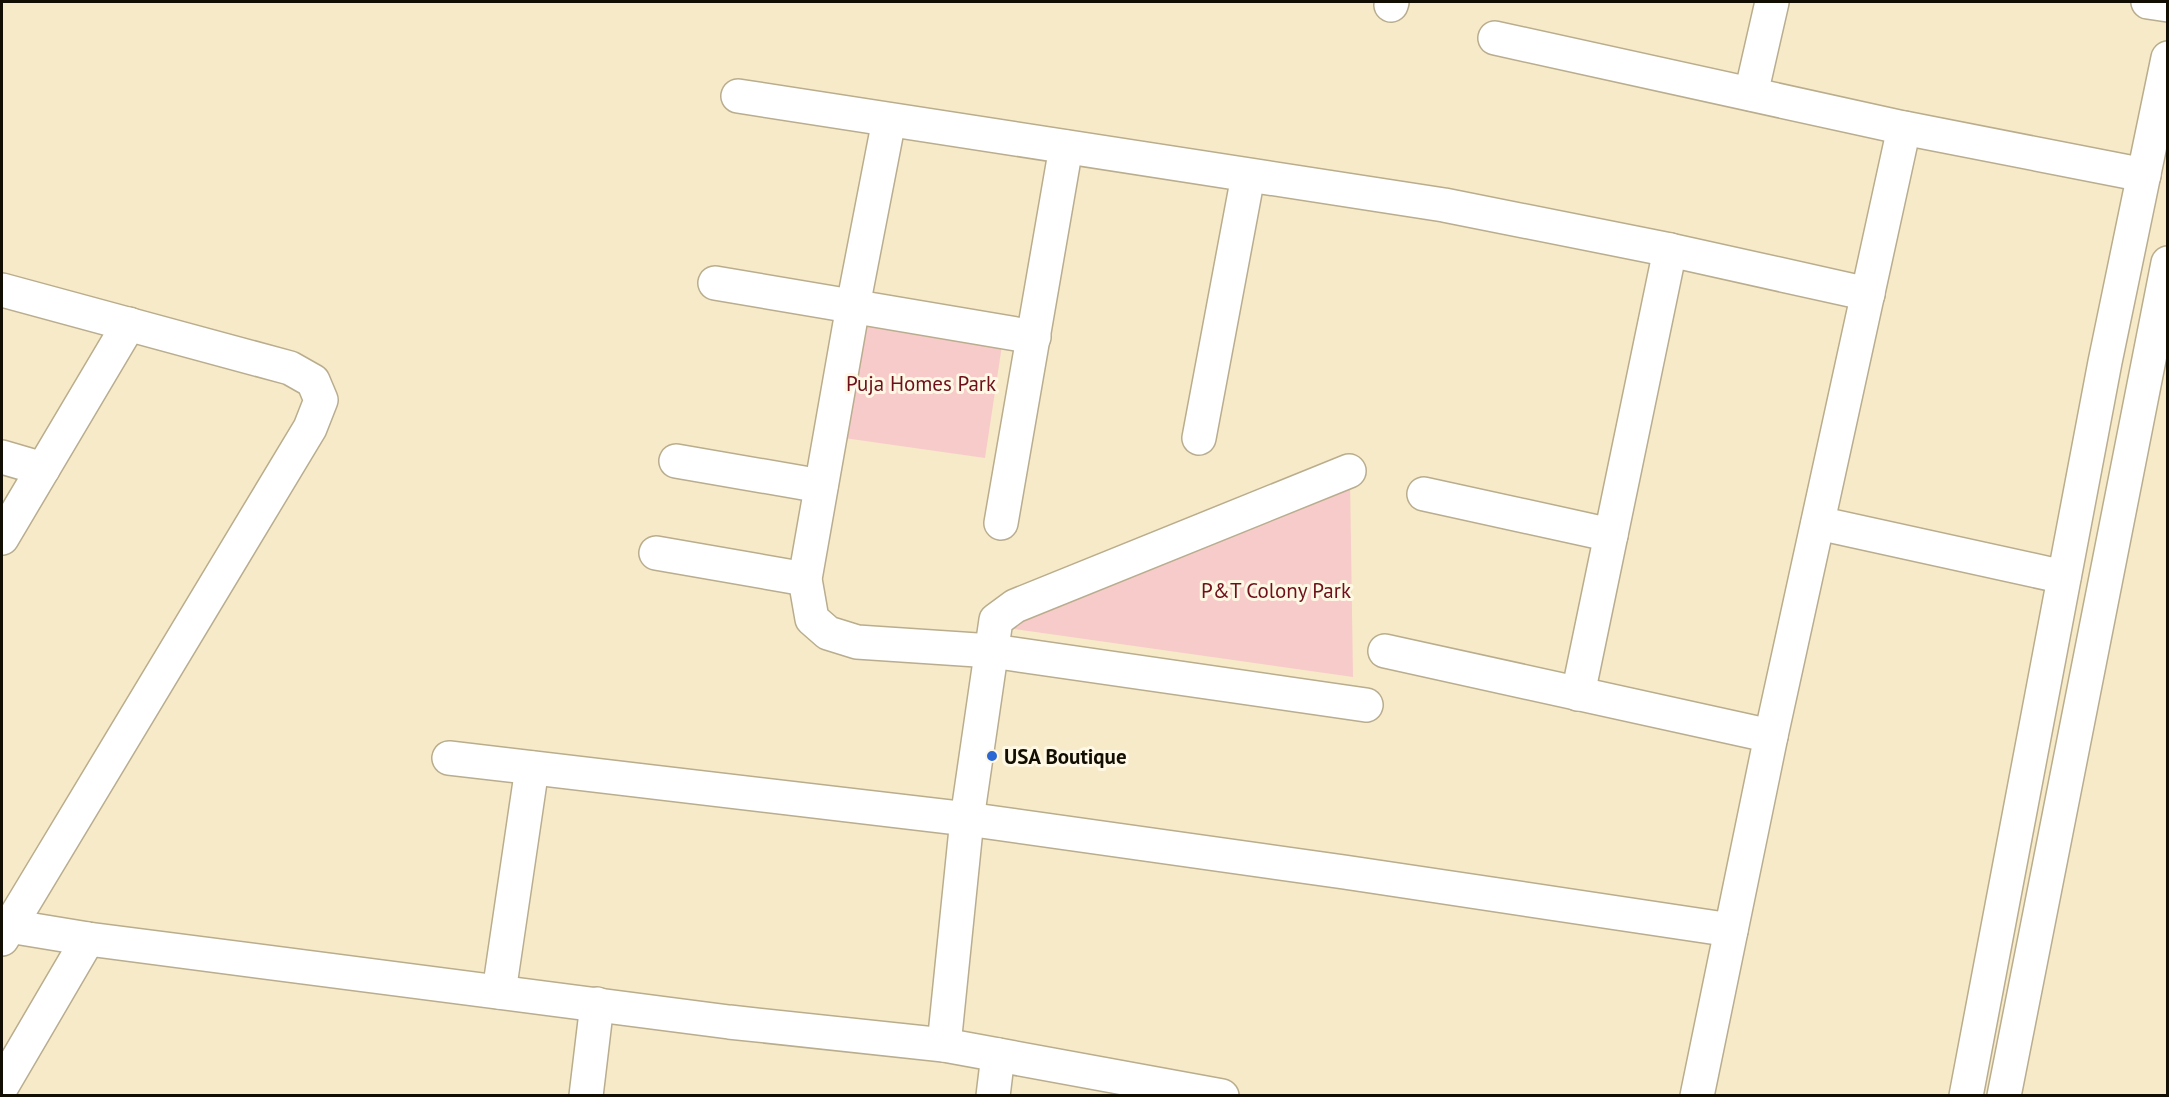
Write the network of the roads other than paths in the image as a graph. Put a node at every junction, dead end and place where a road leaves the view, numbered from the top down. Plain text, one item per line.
1 (1772, 2) edge
2 (2148, 2) edge
3 (2168, 5) edge
4 (1495, 38) dead end
5 (2168, 58) edge
6 (1751, 94) junction
7 (738, 96) dead end
8 (889, 120) junction
9 (1904, 128) junction
10 (1066, 147) junction
11 (2144, 175) junction
12 (1248, 176) junction
13 (1670, 250) junction
14 (2168, 263) edge
15 (715, 283) dead end
16 (2, 290) edge
17 (1868, 294) junction
18 (853, 306) junction
19 (129, 324) junction
20 (1034, 337) junction
21 (2153, 410) edge
22 (1199, 438) dead end
23 (2, 457) edge
24 (676, 461) dead end
25 (43, 469) junction
26 (1348, 471) dead end
27 (821, 486) junction
28 (1424, 494) dead end
29 (1818, 522) junction
30 (1001, 524) dead end
31 (1611, 535) junction
32 (2, 538) edge
33 (656, 553) dead end
34 (2064, 577) junction
35 (805, 579) junction
36 (992, 651) junction
37 (1384, 651) dead end
38 (1578, 694) junction
39 (1366, 705) dead end
40 (1771, 736) junction
41 (449, 758) dead end
42 (532, 768) junction
43 (967, 819) junction
44 (1731, 930) junction
45 (5, 932) edge
46 (88, 939) junction
47 (500, 992) junction
48 (597, 1004) junction
49 (944, 1045) junction
50 (998, 1055) junction
51 (2, 1086) edge
52 (586, 1095) edge
53 (993, 1095) edge
54 (1222, 1095) edge
55 (1697, 1095) edge
56 (1966, 1095) edge
57 (2004, 1095) edge

1 - 6 street
2 - 3 street
4 - 6 street
5 - 11 street
6 - 9 street
7 - 8 street
8 - 10 street
8 - 18 street
9 - 11 street
9 - 17 street
10 - 12 street
10 - 20 street
11 - 34 street
12 - 13 street
12 - 22 street
13 - 17 street
13 - 31 street
14 - 21 street
15 - 18 street
16 - 19 street
17 - 29 street
18 - 20 street
18 - 27 street
19 - 25 street
19 - 45 street
20 - 30 street
21 - 57 street
23 - 25 street
24 - 27 street
25 - 32 street
26 - 36 street
27 - 35 street
28 - 31 street
29 - 34 street
29 - 40 street
31 - 38 street
33 - 35 street
34 - 56 street
35 - 36 street
36 - 39 street
36 - 43 street
37 - 38 street
38 - 40 street
40 - 44 street
41 - 42 street
42 - 43 street
42 - 47 street
43 - 44 street
43 - 49 street
44 - 55 street
45 - 46 street
46 - 47 street
46 - 51 street
47 - 48 street
48 - 49 street
48 - 52 street
49 - 50 street
50 - 53 street
50 - 54 street

